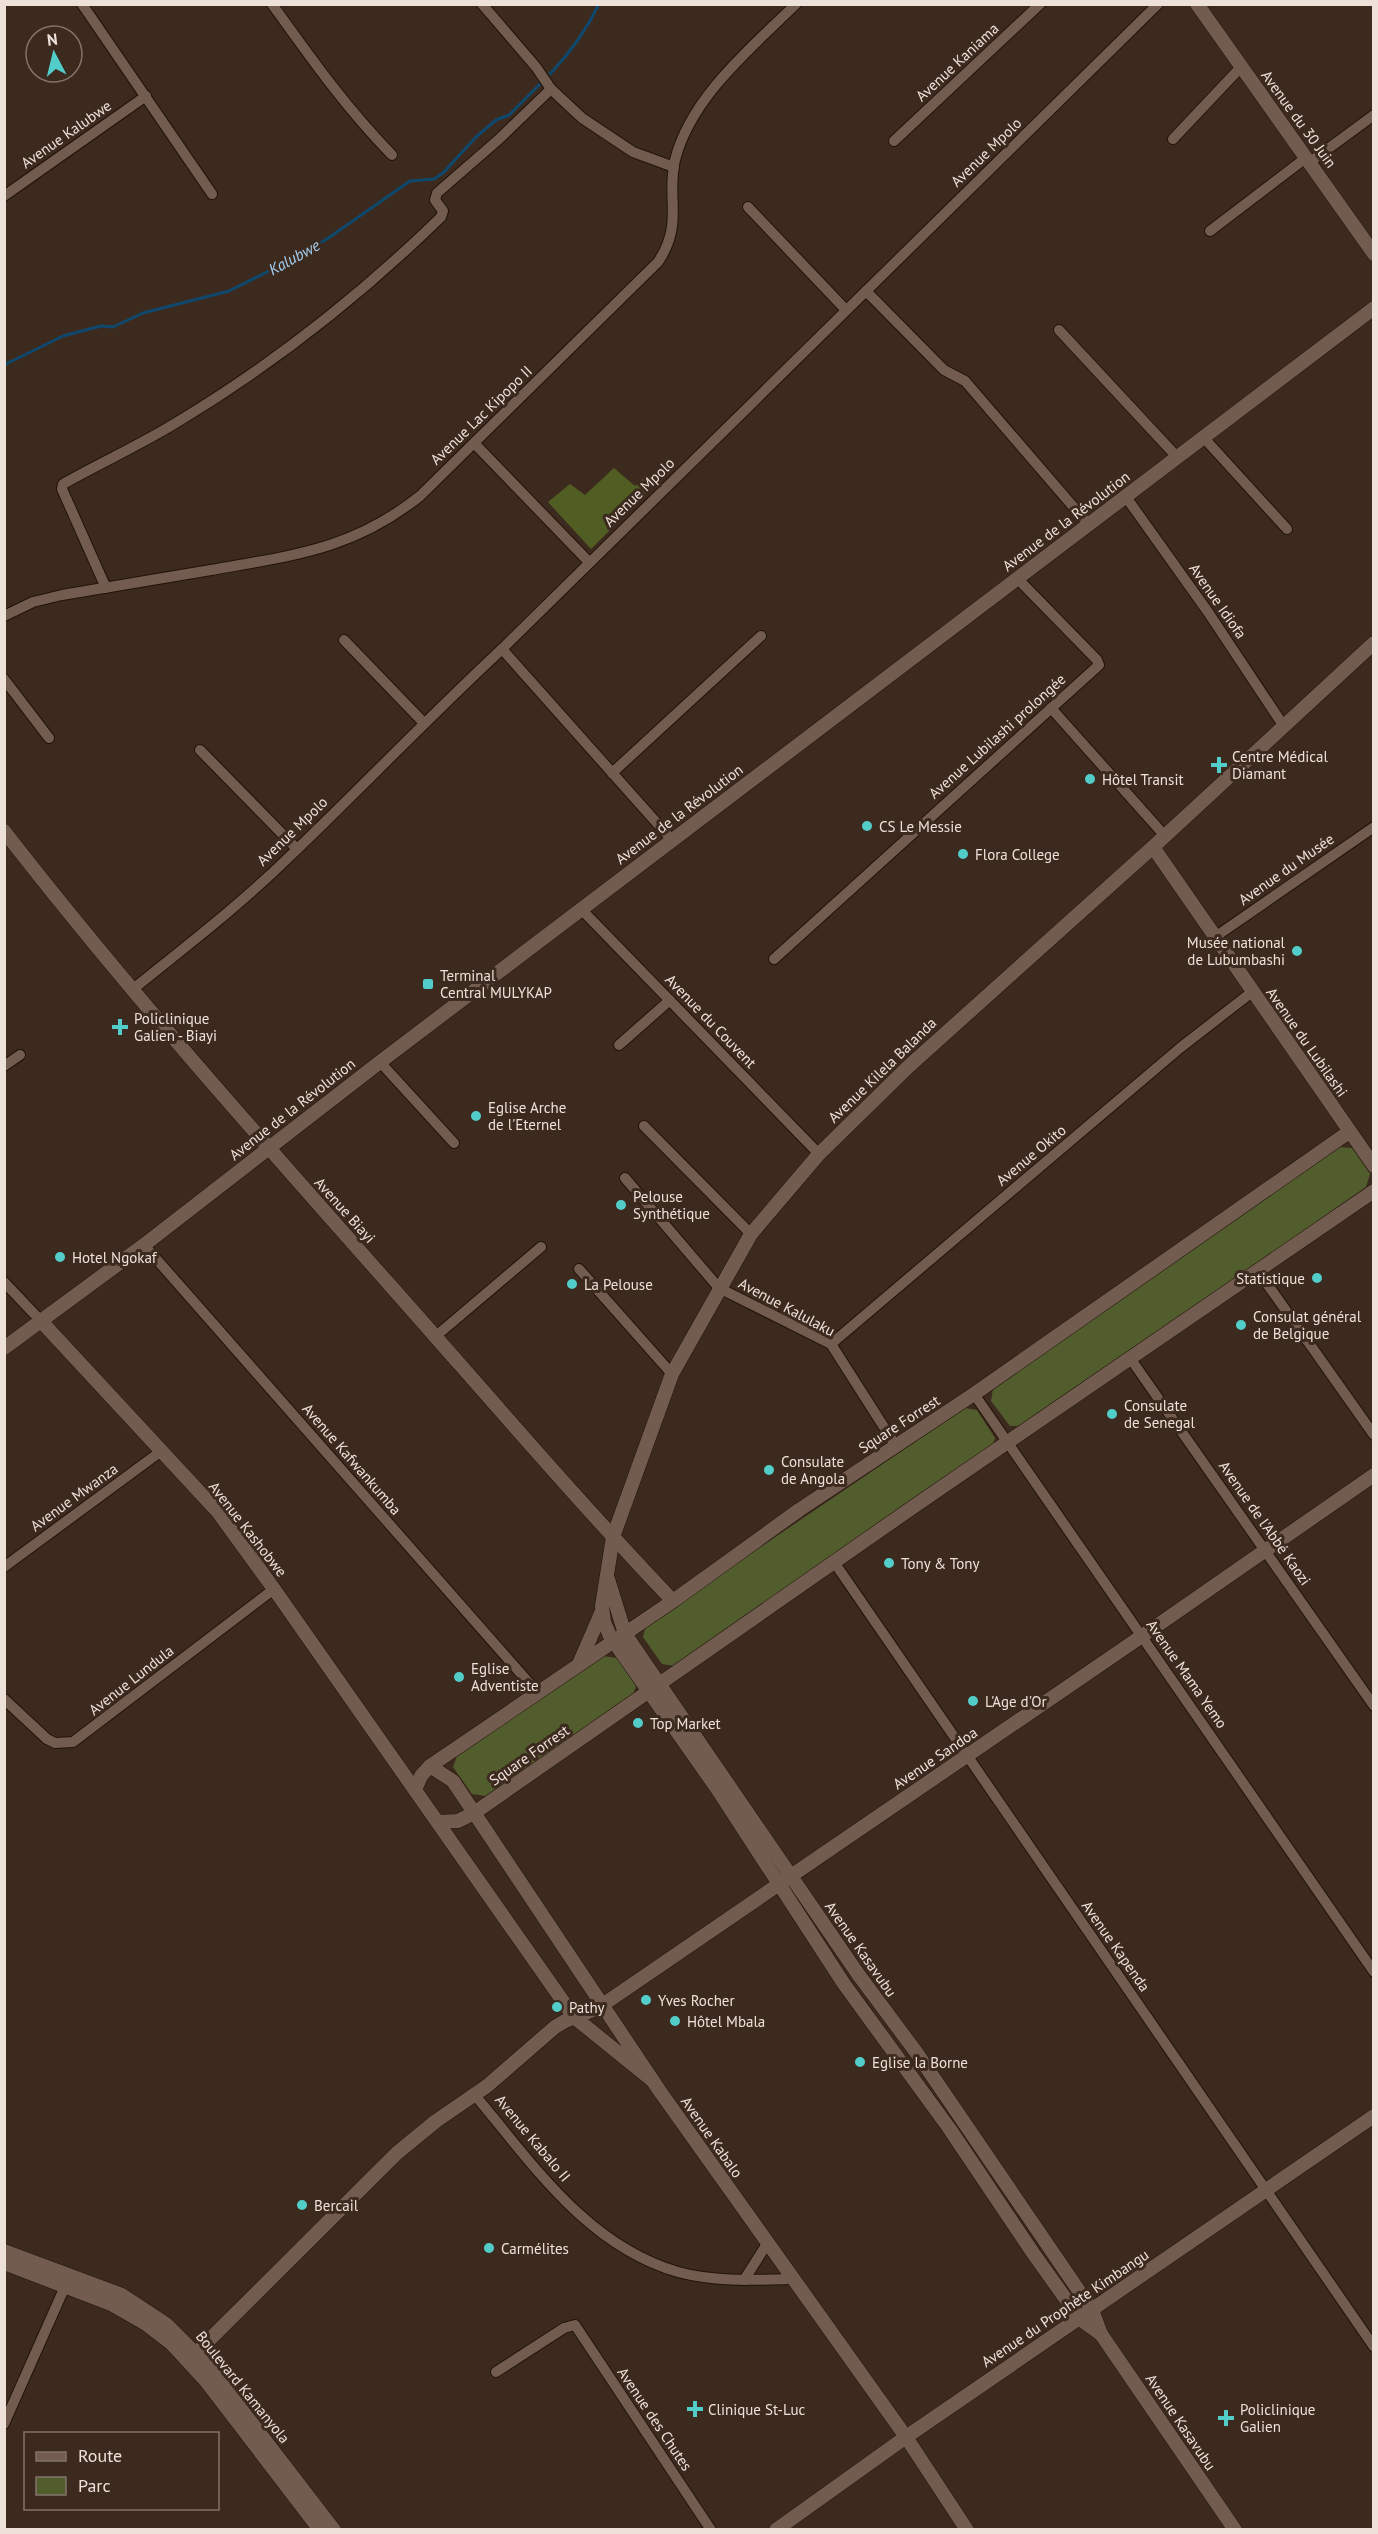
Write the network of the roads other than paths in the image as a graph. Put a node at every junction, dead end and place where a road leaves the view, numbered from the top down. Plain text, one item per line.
1 (82, 4) edge
2 (272, 4) edge
3 (482, 4) edge
4 (796, 4) edge
5 (1040, 4) edge
6 (1158, 4) edge
7 (1197, 4) edge
8 (1241, 66) junction
9 (551, 89) junction
10 (146, 96) junction
11 (1374, 115) edge
12 (1173, 139) dead end
13 (894, 141) dead end
14 (392, 155) dead end
15 (1308, 159) junction
16 (674, 167) junction
17 (212, 194) dead end
18 (4, 196) edge
19 (748, 207) dead end
20 (1210, 231) dead end
21 (1374, 254) edge
22 (866, 291) junction
23 (1374, 308) edge
24 (846, 310) junction
25 (1059, 330) dead end
26 (1203, 438) junction
27 (474, 443) junction
28 (1178, 458) junction
29 (1126, 497) junction
30 (1089, 525) junction
31 (1287, 529) dead end
32 (589, 562) junction
33 (1017, 578) junction
34 (106, 588) junction
35 (4, 616) edge
36 (761, 636) dead end
37 (344, 640) dead end
38 (1374, 643) edge
39 (502, 649) junction
40 (4, 679) edge
41 (1051, 708) junction
42 (423, 722) junction
43 (1283, 724) junction
44 (49, 738) dead end
45 (200, 750) dead end
46 (612, 773) junction
47 (1374, 827) edge
48 (4, 831) edge
49 (1165, 836) junction
50 (672, 840) junction
51 (1153, 847) junction
52 (297, 849) junction
53 (581, 909) junction
54 (1215, 937) junction
55 (774, 959) dead end
56 (132, 990) junction
57 (1252, 992) junction
58 (670, 1000) junction
59 (619, 1045) dead end
60 (20, 1055) dead end
61 (380, 1062) junction
62 (4, 1066) edge
63 (644, 1126) dead end
64 (1349, 1132) junction
65 (454, 1143) dead end
66 (269, 1148) junction
67 (819, 1154) junction
68 (1374, 1166) edge
69 (625, 1178) dead end
70 (1374, 1191) edge
71 (751, 1234) junction
72 (144, 1245) junction
73 (541, 1247) dead end
74 (579, 1269) dead end
75 (1258, 1271) junction
76 (4, 1282) edge
77 (719, 1288) junction
78 (40, 1320) junction
79 (436, 1336) junction
80 (831, 1344) junction
81 (4, 1348) edge
82 (1130, 1358) junction
83 (672, 1374) junction
84 (974, 1394) junction
85 (1374, 1435) edge
86 (1009, 1442) junction
87 (896, 1446) junction
88 (160, 1452) junction
89 (1374, 1475) edge
90 (613, 1537) junction
91 (1265, 1549) junction
92 (834, 1562) junction
93 (4, 1567) edge
94 (607, 1577) junction
95 (274, 1589) junction
96 (673, 1600) junction
97 (602, 1611) junction
98 (1142, 1636) junction
99 (620, 1637) junction
100 (578, 1665) junction
101 (654, 1688) junction
102 (537, 1692) junction
103 (4, 1698) edge
104 (1374, 1706) edge
105 (967, 1757) junction
106 (394, 1759) junction
107 (429, 1767) junction
108 (415, 1790) junction
109 (474, 1813) junction
110 (438, 1822) junction
111 (785, 1880) junction
112 (1374, 1972) edge
113 (603, 2005) junction
114 (574, 2018) junction
115 (652, 2080) junction
116 (474, 2094) junction
117 (1374, 2115) edge
118 (1267, 2190) junction
119 (767, 2244) junction
120 (4, 2251) edge
121 (4, 2263) edge
122 (67, 2280) junction
123 (744, 2280) junction
124 (792, 2280) junction
125 (1092, 2310) junction
126 (1080, 2319) junction
127 (1101, 2334) junction
128 (1374, 2347) edge
129 (193, 2357) junction
130 (496, 2372) dead end
131 (4, 2424) edge
132 (906, 2437) junction
133 (320, 2529) edge
134 (334, 2529) edge
135 (711, 2529) edge
136 (776, 2529) edge
137 (967, 2529) edge
138 (1235, 2529) edge

1 - 10 street
2 - 14 street
3 - 9 street
4 - 16 street, Avenue Lac Kipopo II
5 - 13 street, Avenue Kaniama
6 - 22 street, Avenue Mpolo
7 - 8 street, Avenue du 30 Juin
8 - 12 street
8 - 15 street, Avenue du 30 Juin
9 - 16 street
9 - 34 street
10 - 17 street
10 - 18 street, Avenue Kalubwe
11 - 15 street
15 - 20 street
15 - 21 street, Avenue du 30 Juin
16 - 27 street, Avenue Lac Kipopo II
19 - 24 street
22 - 24 street, Avenue Mpolo
22 - 30 street
23 - 26 street, Avenue de la Révolution
24 - 32 street, Avenue Mpolo
25 - 28 street
26 - 28 street, Avenue de la Révolution
26 - 31 street
27 - 32 street
27 - 34 street, Avenue Lac Kipopo II
28 - 29 street, Avenue de la Révolution
29 - 30 street, Avenue de la Révolution
29 - 43 street, Avenue Idiofa
30 - 33 street, Avenue de la Révolution
32 - 39 street, Avenue Mpolo
33 - 41 street, Avenue Lubilashi prolongée
33 - 50 street, Avenue de la Révolution
34 - 35 street, Avenue Lac Kipopo II
36 - 46 street
37 - 42 street
38 - 43 street, Avenue Kilela Balanda
39 - 42 street, Avenue Mpolo
39 - 46 street
40 - 44 street
41 - 49 street
41 - 55 street, Avenue Lubilashi prolongée
42 - 52 street, Avenue Mpolo
43 - 49 street, Avenue Kilela Balanda
45 - 52 street
46 - 50 street
47 - 54 street, Avenue du Musée
48 - 56 street, Avenue Biayi
49 - 51 street, Avenue Kilela Balanda
50 - 53 street, Avenue de la Révolution
51 - 54 street, Avenue du Lubilashi
51 - 67 street, Avenue Kilela Balanda
52 - 56 street, Avenue Mpolo
53 - 58 street, Avenue du Couvent
53 - 61 street, Avenue de la Révolution
54 - 57 street, Avenue du Lubilashi
56 - 66 street, Avenue Biayi
57 - 64 street, Avenue du Lubilashi
57 - 80 street, Avenue Okito
58 - 59 street
58 - 67 street, Avenue du Couvent
60 - 62 street
61 - 65 street
61 - 66 street, Avenue de la Révolution
63 - 71 street
64 - 68 street, Avenue du Lubilashi
64 - 84 street, Square Forrest
66 - 72 street, Avenue de la Révolution
66 - 79 street, Avenue Biayi
67 - 71 street, Avenue Kilela Balanda
69 - 77 street
70 - 75 street, Square Forrest
71 - 77 street, Avenue Kilela Balanda
72 - 78 street, Avenue de la Révolution
72 - 102 street, Avenue Kafwankumba
73 - 79 street
74 - 83 street
75 - 82 street, Square Forrest
75 - 85 street
76 - 78 street, Avenue Kashobwe
77 - 80 street, Avenue Kalulaku
77 - 83 street, Avenue Kilela Balanda
78 - 81 street, Avenue de la Révolution
78 - 88 street, Avenue Kashobwe
79 - 90 street, Avenue Biayi
80 - 87 street, Avenue Kalulaku
82 - 86 street, Square Forrest
82 - 91 street, Avenue de l'Abbé Kaozi
83 - 90 street, Avenue Kilela Balanda
84 - 86 street, Avenue Mama Yemo
84 - 87 street, Square Forrest
86 - 92 street, Square Forrest
86 - 98 street, Avenue Mama Yemo
87 - 96 street, Square Forrest
88 - 93 street, Avenue Mwanza
88 - 95 street, Avenue Kashobwe
89 - 91 street, Avenue Sandoa
90 - 94 street, Avenue Kilela Balanda
90 - 96 street, Avenue Biayi
91 - 98 street, Avenue Sandoa
91 - 104 street, Avenue de l'Abbé Kaozi
92 - 101 street, Square Forrest
92 - 105 street, Avenue Kapenda
94 - 97 street, Avenue Kilela Balanda
94 - 99 street, Avenue Kasavubu
95 - 103 street, Avenue Lundula
95 - 106 street, Avenue Kashobwe
96 - 99 street, Square Forrest
97 - 99 street, Avenue Kilela Balanda
97 - 100 street
98 - 105 street, Avenue Sandoa
98 - 112 street, Avenue Mama Yemo
99 - 100 street, Square Forrest
99 - 101 street, Avenue Kasavubu
100 - 102 street, Square Forrest
101 - 109 street, Square Forrest
101 - 111 street, Avenue Kasavubu
102 - 107 street, Square Forrest
105 - 111 street, Avenue Sandoa
105 - 118 street, Avenue Kapenda
106 - 107 street
106 - 108 street, Avenue Kashobwe
107 - 108 street, Square Forrest
107 - 109 street, Avenue Kabalo
108 - 110 street
109 - 110 street, Square Forrest
109 - 113 street, Avenue Kabalo
110 - 114 street
111 - 113 street, Avenue Sandoa
111 - 125 street, Avenue Kasavubu
111 - 126 street, Avenue Kasavubu
113 - 114 street, Avenue Sandoa
113 - 115 street, Avenue Kabalo
114 - 115 street
114 - 116 street, Avenue Sandoa
115 - 119 street, Avenue Kabalo
116 - 123 street, Avenue Kabalo II
116 - 129 street, Avenue Kabalo II
117 - 118 street, Avenue du Prophète Kimbangu
118 - 125 street, Avenue du Prophète Kimbangu
118 - 128 street, Avenue Kapenda
119 - 123 street
119 - 124 street, Avenue Kabalo
120 - 122 street, Boulevard Kamanyola
121 - 122 street, Boulevard Kamanyola
122 - 129 street, Boulevard Kamanyola
122 - 131 street
123 - 124 street, Avenue Kabalo II
124 - 132 street, Avenue Kabalo
125 - 126 street, Avenue du Prophète Kimbangu
125 - 127 street, Avenue Kasavubu
126 - 127 street, Avenue Kasavubu
126 - 132 street, Avenue du Prophète Kimbangu
127 - 138 street, Avenue Kasavubu
129 - 133 street, Boulevard Kamanyola
129 - 134 street, Boulevard Kamanyola
130 - 135 street, Avenue des Chutes
132 - 136 street, Avenue du Prophète Kimbangu
132 - 137 street, Avenue Kabalo

